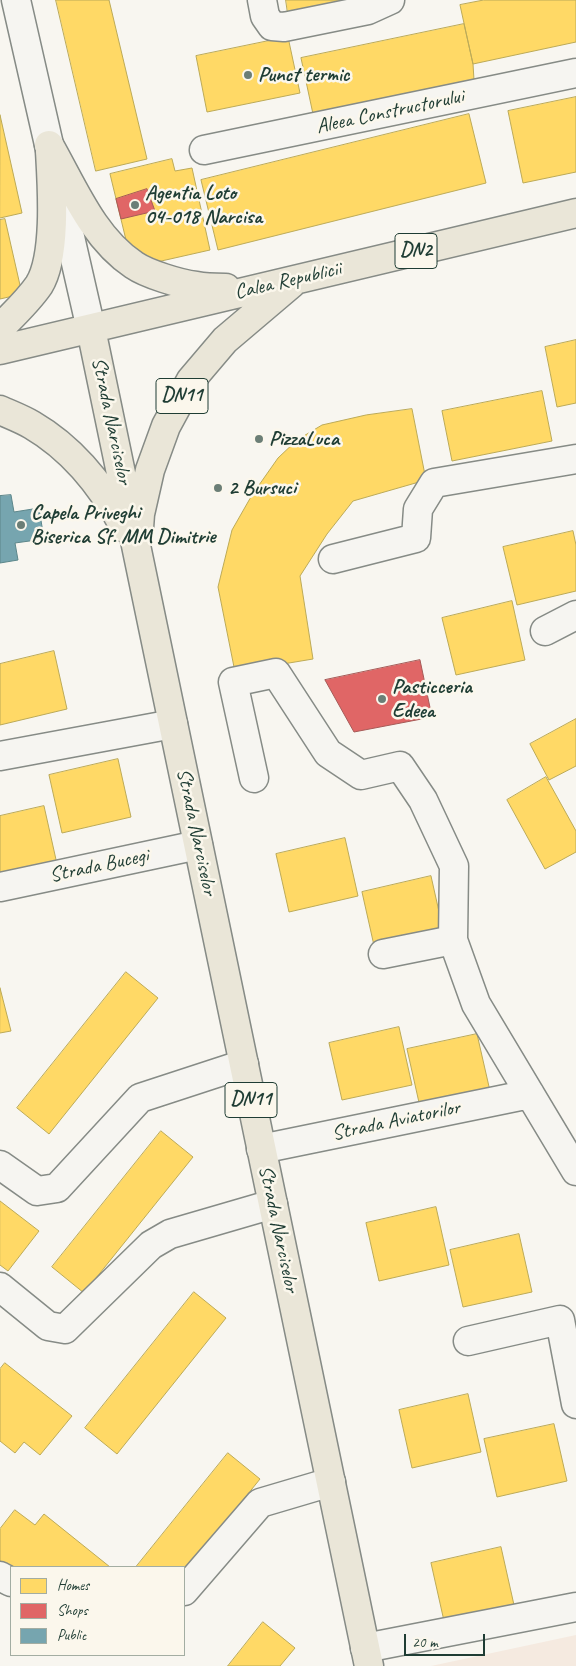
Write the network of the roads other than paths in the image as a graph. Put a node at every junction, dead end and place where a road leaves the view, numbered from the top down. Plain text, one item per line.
1 (16, 0) edge
2 (262, 0) edge
3 (390, 0) edge
4 (576, 73) edge
5 (49, 145) junction
6 (204, 150) dead end
7 (576, 213) edge
8 (295, 280) junction
9 (252, 290) junction
10 (0, 328) edge
11 (92, 329) junction
12 (0, 350) edge
13 (0, 410) edge
14 (576, 460) edge
15 (138, 552) junction
16 (333, 559) dead end
17 (576, 615) edge
18 (544, 632) dead end
19 (173, 724) junction
20 (0, 756) edge
21 (254, 778) dead end
22 (198, 845) junction
23 (0, 886) edge
24 (453, 940) junction
25 (383, 954) dead end
26 (244, 1064) junction
27 (530, 1094) junction
28 (262, 1149) junction
29 (0, 1165) edge
30 (576, 1171) edge
31 (273, 1204) junction
32 (0, 1287) edge
33 (468, 1341) dead end
34 (576, 1404) edge
35 (331, 1482) junction
36 (185, 1590) edge
37 (576, 1607) edge
38 (367, 1657) edge

1 - 5 street, Strada Narciselor
2 - 3 street
4 - 6 street, Aleea Constructorului
5 - 9 main road
5 - 10 main road
5 - 11 street, Strada Narciselor
7 - 8 main road, Calea Republicii / DN2
8 - 9 main road, Calea Republicii / DN2
8 - 15 main road, DN11
9 - 11 main road, Calea Republicii / DN2
11 - 12 main road, Calea Republicii / DN2
11 - 15 main road, Strada Narciselor / DN11
13 - 15 main road, DN11
14 - 16 street
15 - 19 main road, Strada Narciselor / DN11
17 - 18 street
19 - 20 street
19 - 22 main road, Strada Narciselor / DN11
21 - 24 street
22 - 23 street, Strada Bucegi
22 - 26 main road, Strada Narciselor / DN11
24 - 25 street
24 - 27 street
26 - 28 main road, Strada Narciselor / DN11
26 - 29 street
27 - 28 street, Strada Aviatorilor
27 - 30 street
28 - 31 main road, Strada Narciselor / DN11
31 - 32 street
31 - 35 main road, Strada Narciselor / DN11
33 - 34 street
35 - 36 street
35 - 38 main road, Strada Narciselor / DN11
37 - 38 street

